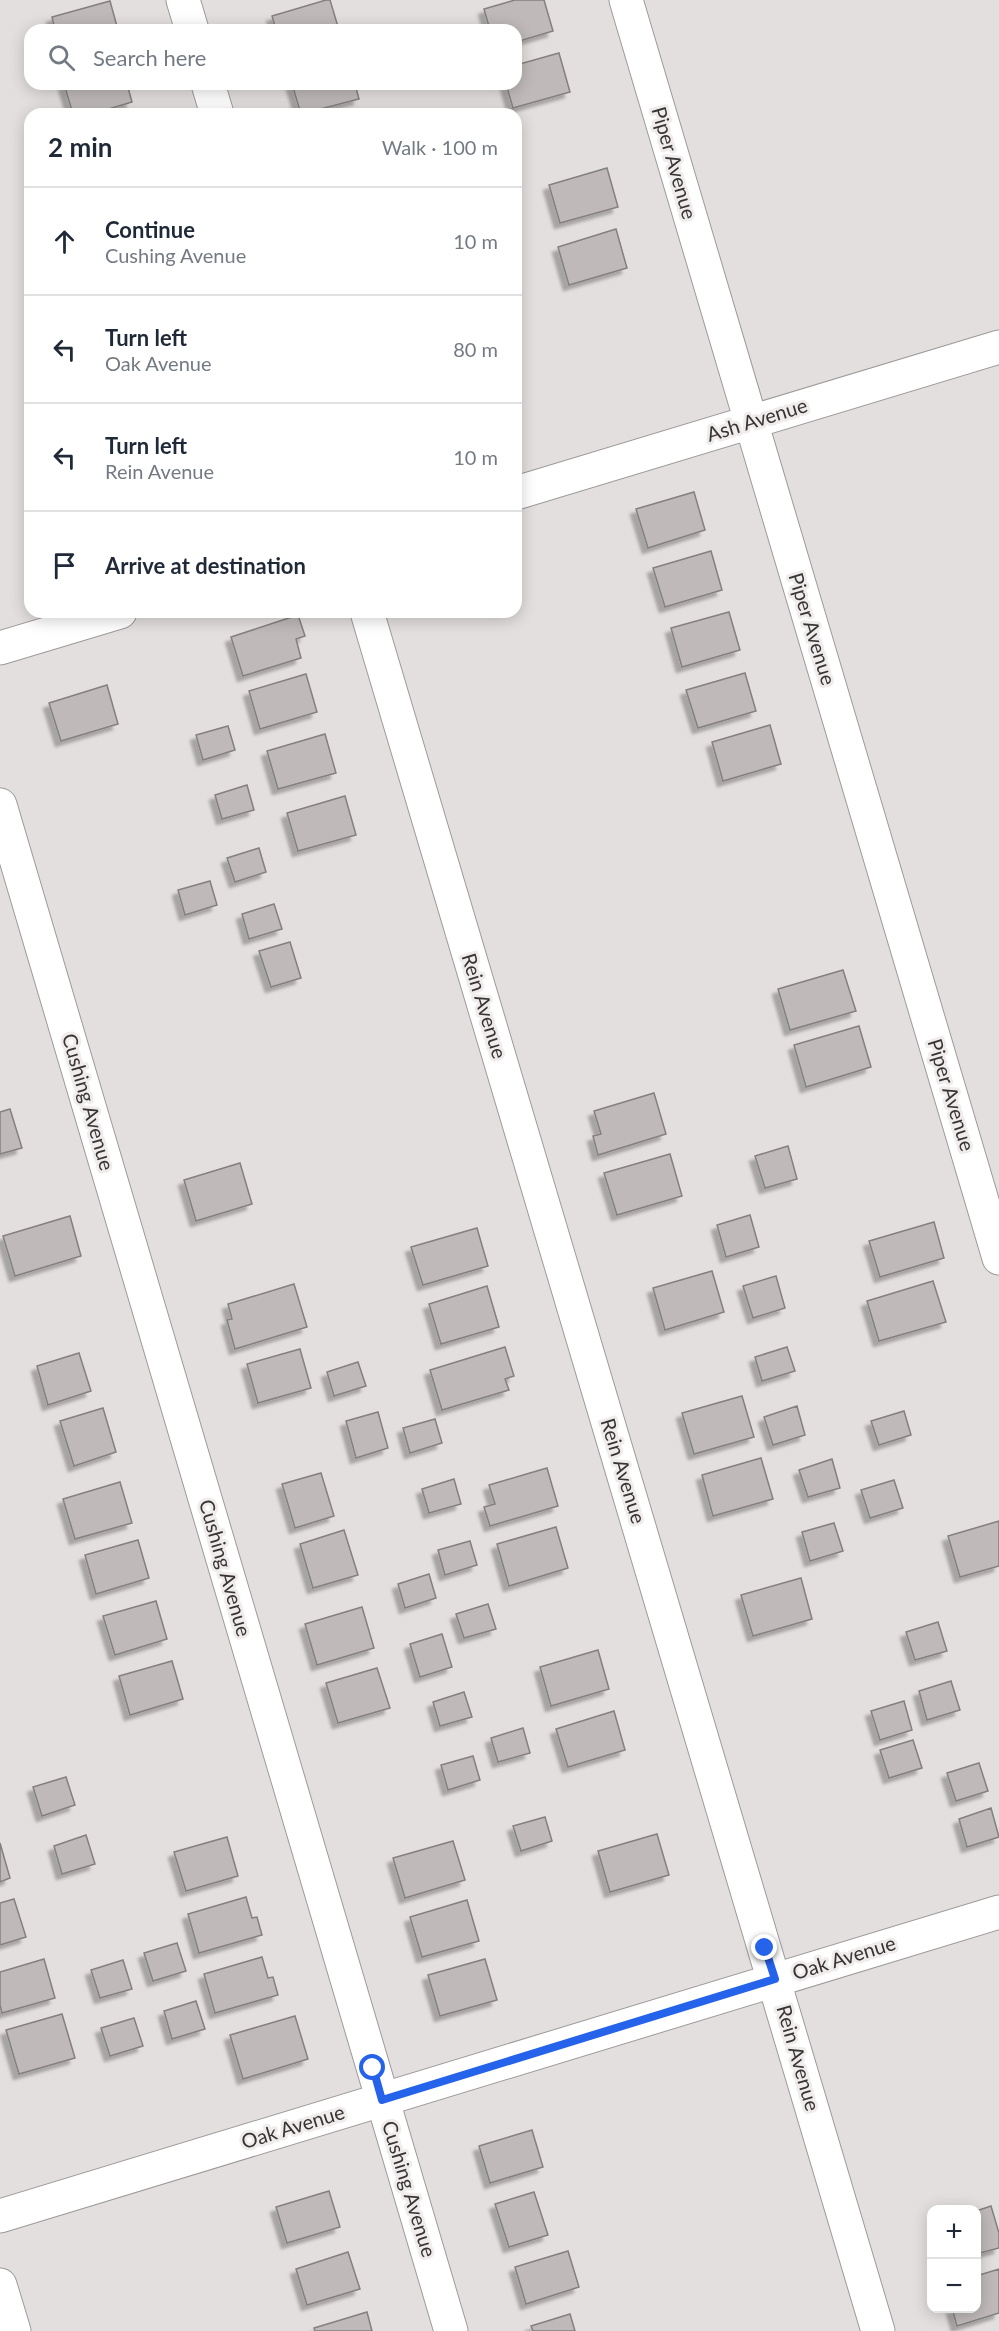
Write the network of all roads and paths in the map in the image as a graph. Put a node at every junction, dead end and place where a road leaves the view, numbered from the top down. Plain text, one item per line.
1 (183, 0) edge
2 (626, 0) edge
3 (190, 24) edge
4 (210, 90) edge
5 (215, 108) edge
6 (999, 347) edge
7 (750, 422) junction
8 (522, 491) edge
9 (100, 618) edge
10 (369, 618) edge
11 (0, 648) edge
12 (0, 805) edge
13 (999, 1258) edge
14 (999, 1912) edge
15 (775, 1979) junction
16 (382, 2100) junction
17 (0, 2216) edge
18 (0, 2285) edge
19 (14, 2331) edge
20 (451, 2331) edge
21 (878, 2331) edge

1 - 3 street
2 - 7 street, Piper Avenue
4 - 5 street
6 - 7 street, Ash Avenue
7 - 8 street, Ash Avenue
7 - 13 street, Piper Avenue
9 - 11 street
10 - 15 street, Rein Avenue
12 - 16 street, Cushing Avenue
14 - 15 street, Oak Avenue
15 - 16 street, Oak Avenue
15 - 21 street, Rein Avenue
16 - 17 street, Oak Avenue
16 - 20 street, Cushing Avenue
18 - 19 street

